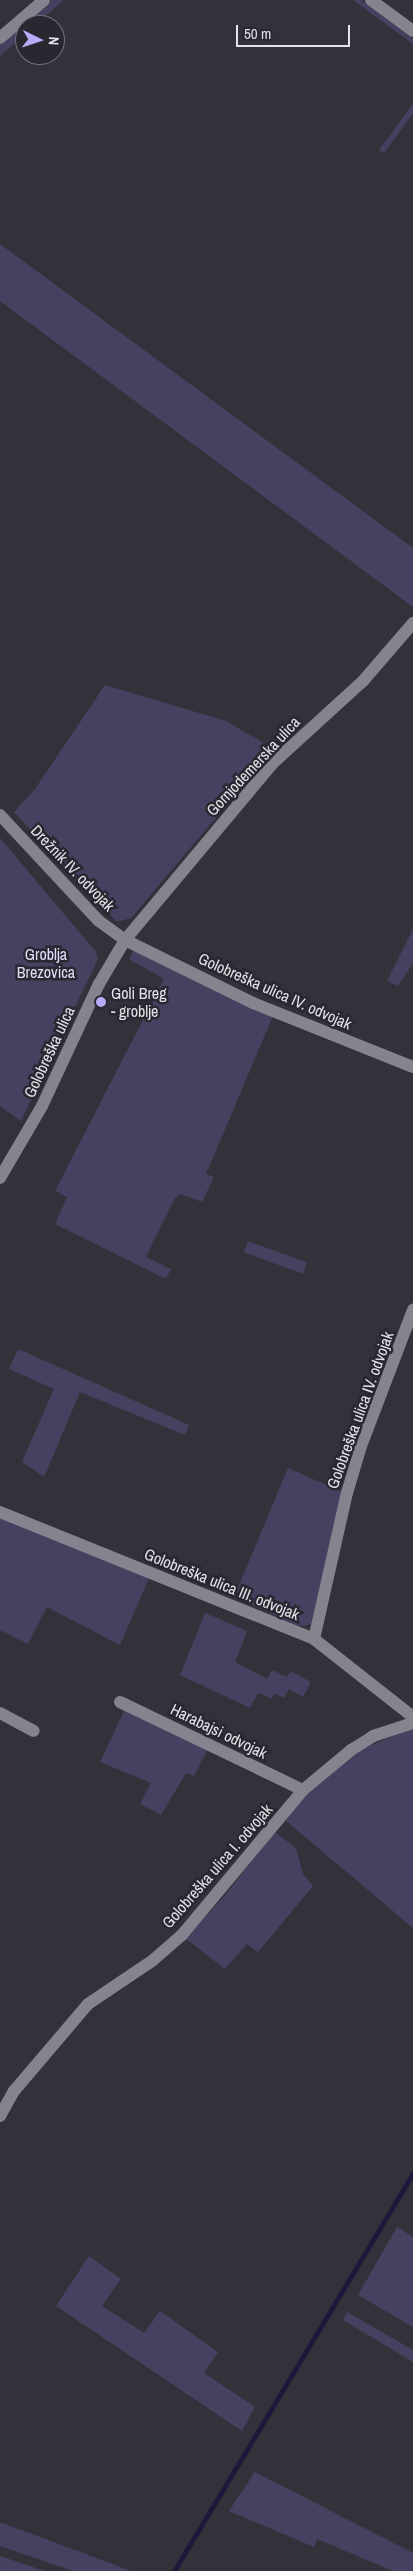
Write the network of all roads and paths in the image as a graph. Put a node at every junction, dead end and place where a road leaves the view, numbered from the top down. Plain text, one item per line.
1 (44, 0) edge
2 (371, 0) edge
3 (413, 31) edge
4 (0, 38) edge
5 (413, 623) edge
6 (0, 815) edge
7 (126, 940) junction
8 (413, 1067) edge
9 (0, 1178) edge
10 (413, 1310) edge
11 (0, 1512) edge
12 (314, 1639) junction
13 (120, 1702) dead end
14 (0, 1713) edge
15 (413, 1717) edge
16 (413, 1723) edge
17 (34, 1731) dead end
18 (304, 1790) junction
19 (0, 2116) edge

1 - 4 street
2 - 3 street
5 - 7 street, Gornjodemerska ulica
6 - 7 street, Drežnik IV. odvojak
7 - 8 street, Golobreška ulica IV. odvojak
7 - 9 street, Golobreška ulica
10 - 12 street, Golobreška ulica IV. odvojak
11 - 12 street, Golobreška ulica III. odvojak
12 - 15 street, Golobreška ulica III. odvojak
13 - 18 street, Harabajsi odvojak
14 - 17 street
16 - 18 street, Golobreška ulica I. odvojak
18 - 19 street, Golobreška ulica I. odvojak

